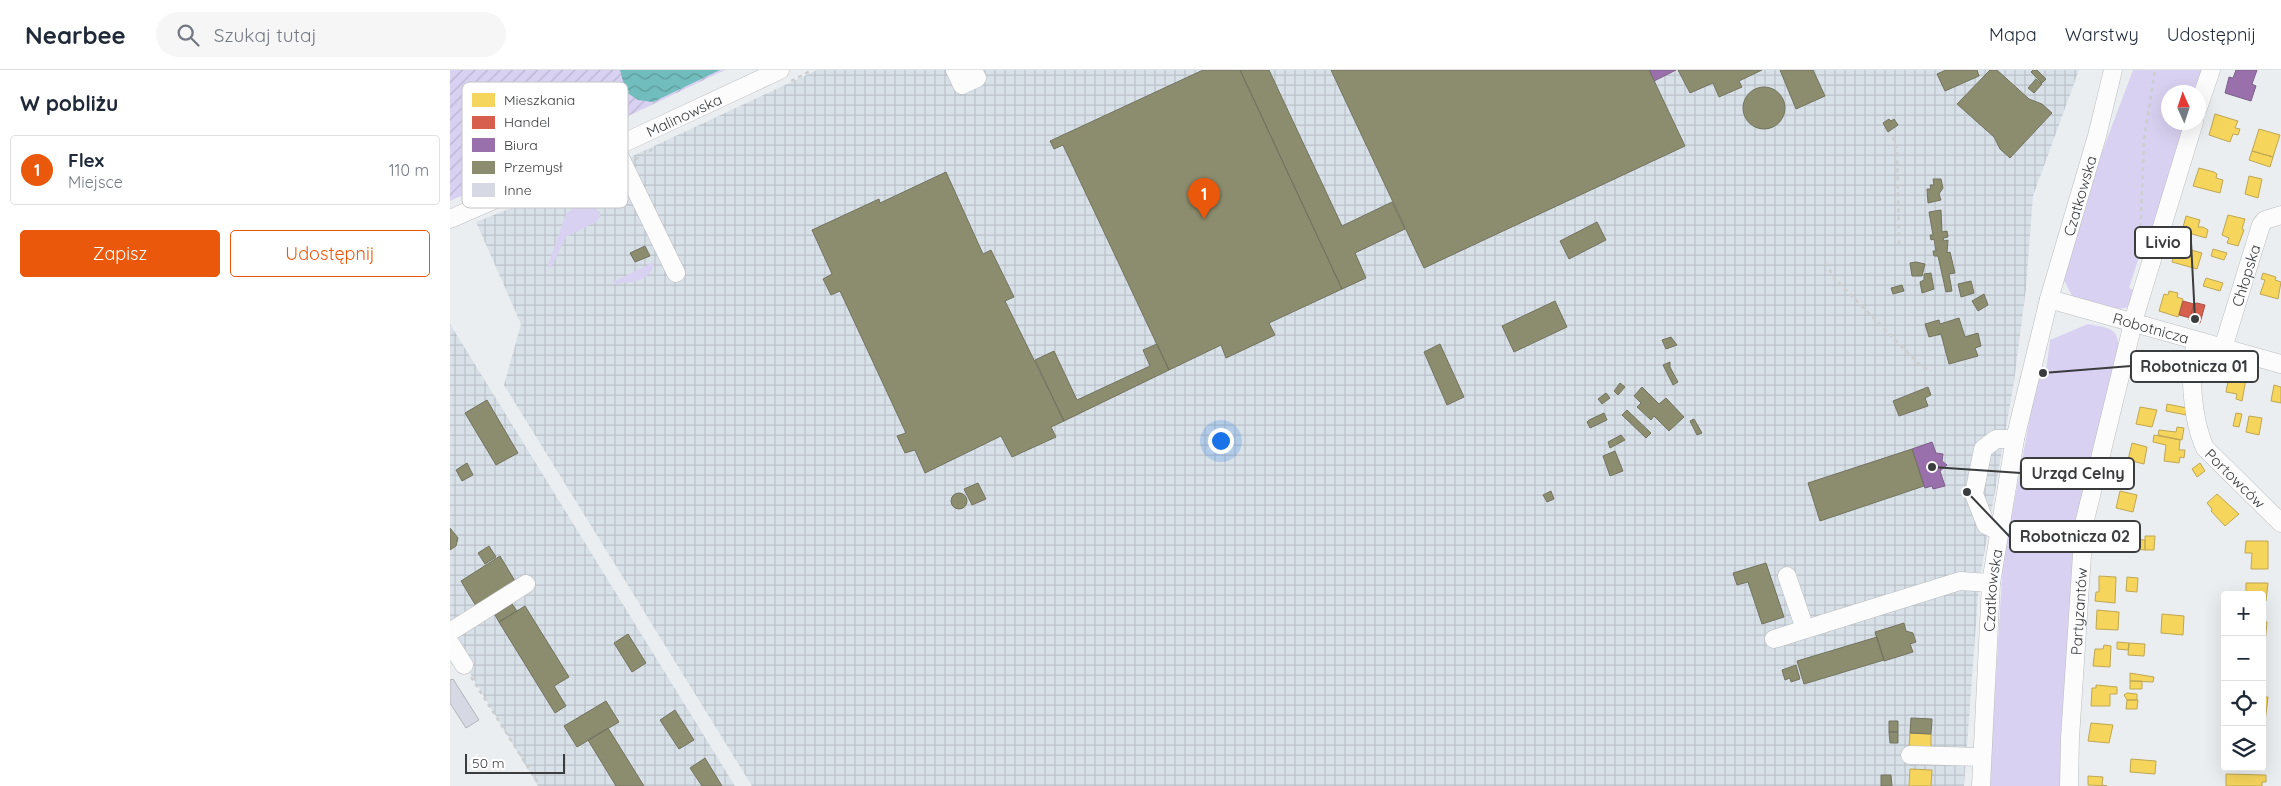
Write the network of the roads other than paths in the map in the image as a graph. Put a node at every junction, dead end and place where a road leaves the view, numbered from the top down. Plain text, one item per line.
1 (780, 70) edge
2 (954, 70) edge
3 (973, 70) edge
4 (2113, 70) edge
5 (2126, 70) edge
6 (2211, 70) edge
7 (2206, 85) edge
8 (2192, 130) edge
9 (2097, 136) junction
10 (628, 141) edge
11 (628, 174) edge
12 (475, 208) edge
13 (2281, 215) edge
14 (450, 219) edge
15 (676, 273) dead end
16 (2049, 299) junction
17 (2133, 324) junction
18 (2197, 341) junction
19 (2223, 348) junction
20 (2281, 364) edge
21 (2016, 439) junction
22 (2281, 523) edge
23 (1998, 531) junction
24 (1787, 576) dead end
25 (1991, 583) junction
26 (526, 584) dead end
27 (1805, 629) junction
28 (450, 632) edge
29 (1774, 639) dead end
30 (450, 643) edge
31 (464, 665) road end
32 (1910, 755) dead end
33 (1981, 757) junction
34 (1981, 786) edge
35 (2069, 786) edge

1 - 10 street, Malinowska
2 - 3 street
4 - 9 street, Czatkowska
5 - 9 street, Czatkowska
6 - 7 street
8 - 17 street, Partyzantów
9 - 16 street, Czatkowska
11 - 15 street
12 - 14 street, Malinowska
13 - 19 street, Chłopska
16 - 17 street, Robotnicza
16 - 21 street, Czatkowska
17 - 18 street, Robotnicza
17 - 35 street, Partyzantów
18 - 19 street, Robotnicza
18 - 22 street, Portowców
19 - 20 street, Robotnicza
21 - 23 street, Czatkowska
21 - 23 street
23 - 25 street, Czatkowska
24 - 27 street
25 - 27 street
25 - 33 street, Czatkowska
26 - 28 street
27 - 29 street
30 - 31 street
32 - 33 street
33 - 34 street, Czatkowska

